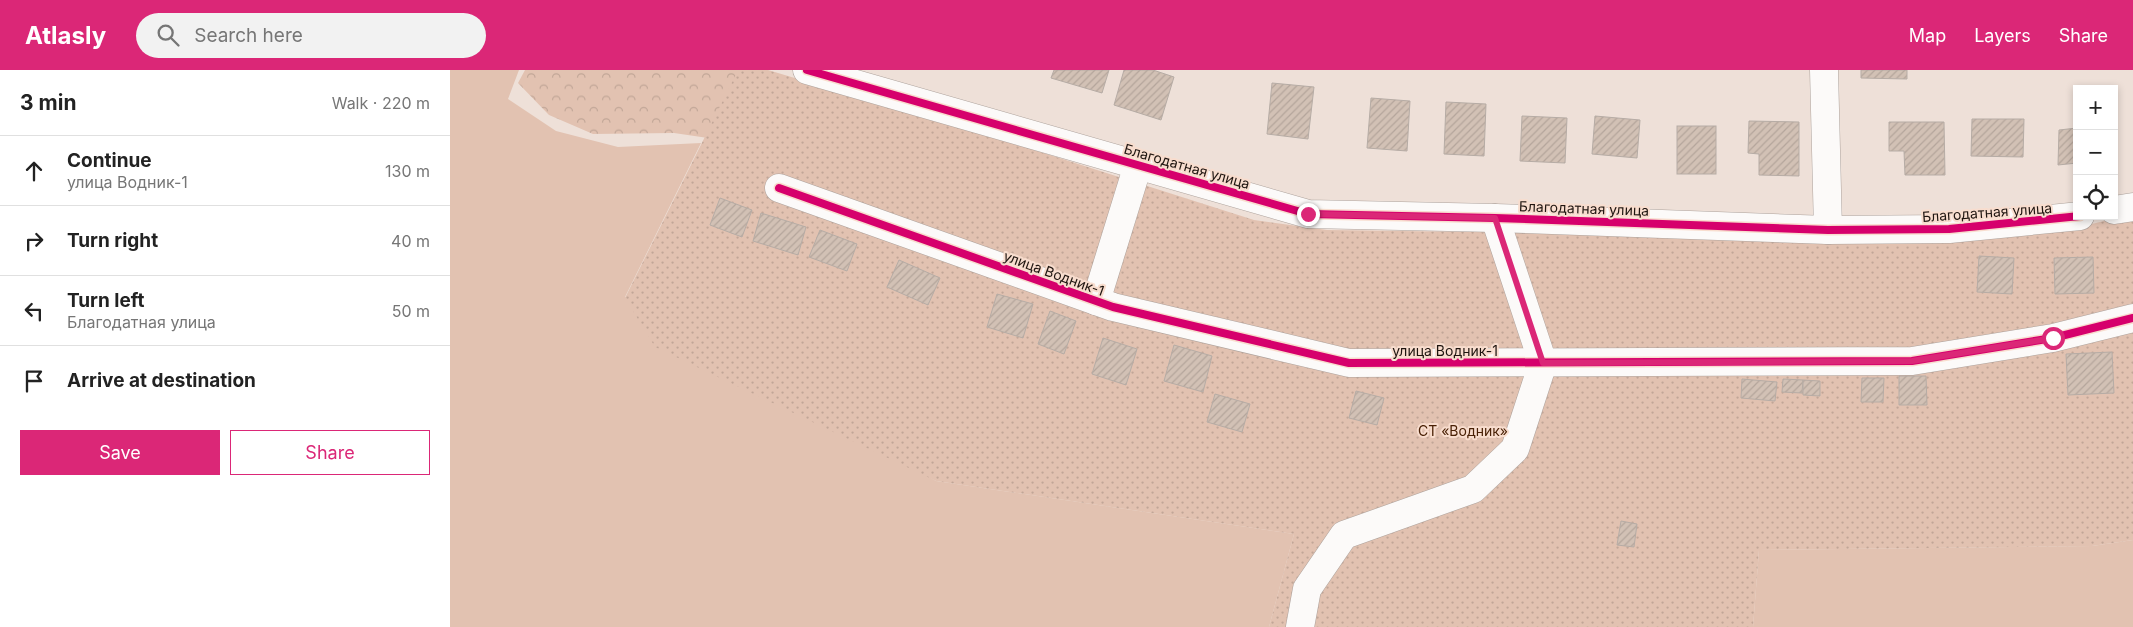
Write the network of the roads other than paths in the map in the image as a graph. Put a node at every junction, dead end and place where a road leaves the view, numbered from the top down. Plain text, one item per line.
1 (807, 70) edge
2 (1824, 70) edge
3 (1138, 166) junction
4 (779, 188) dead end
5 (2133, 207) edge
6 (2118, 209) edge
7 (2073, 217) edge
8 (1495, 218) junction
9 (1828, 230) junction
10 (1096, 301) junction
11 (2133, 318) edge
12 (1543, 363) junction
13 (1300, 627) edge

1 - 3 street, Благодатная улица
2 - 9 street
3 - 8 street, Благодатная улица
3 - 10 street
4 - 10 street, улица Водник-1
5 - 6 street
7 - 9 street, Благодатная улица
8 - 9 street, Благодатная улица
8 - 12 street
10 - 12 street, улица Водник-1
11 - 12 street, улица Водник-1
12 - 13 street

